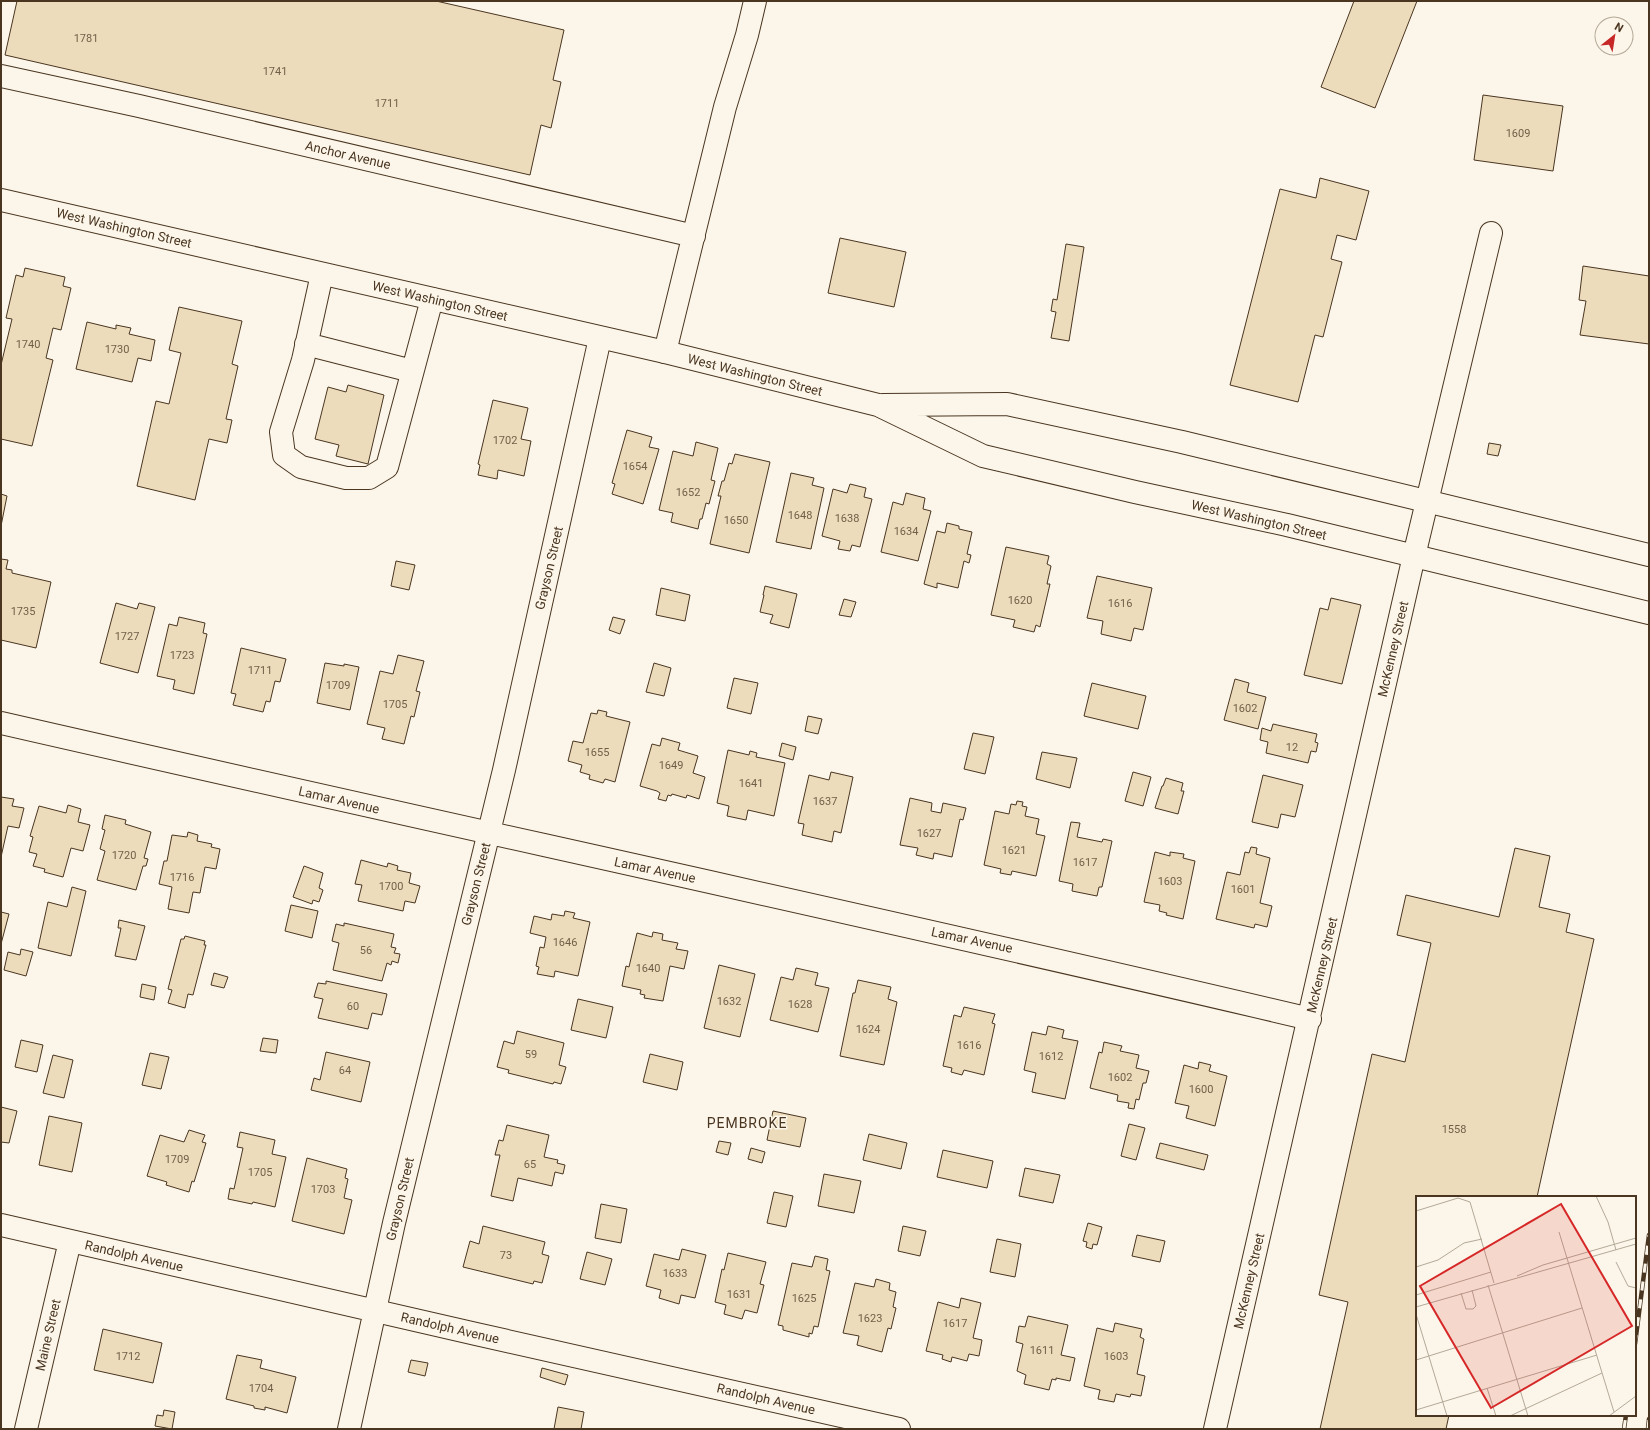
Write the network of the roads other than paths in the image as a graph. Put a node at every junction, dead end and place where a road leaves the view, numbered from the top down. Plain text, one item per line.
1 (756, 1) edge
2 (1, 76) edge
3 (1, 200) edge
4 (1491, 233) dead end
5 (694, 236) junction
6 (322, 274) junction
7 (432, 299) junction
8 (600, 338) junction
9 (306, 344) junction
10 (666, 352) junction
11 (412, 372) junction
12 (878, 405) junction
13 (1427, 502) junction
14 (1649, 555) edge
15 (1414, 556) junction
16 (1649, 613) edge
17 (1, 723) edge
18 (488, 833) junction
19 (1310, 1019) junction
20 (1, 1225) edge
21 (70, 1241) junction
22 (375, 1311) junction
23 (26, 1429) edge
24 (349, 1429) edge
25 (899, 1429) edge
26 (1215, 1429) edge

1 - 5 street
2 - 5 street, Anchor Avenue
3 - 6 street, West Washington Street
4 - 13 street, McKenney Street
5 - 10 street
6 - 7 street, West Washington Street
6 - 9 street
7 - 8 street, West Washington Street
7 - 11 street
8 - 10 street, West Washington Street
8 - 18 street, Grayson Street
9 - 11 street
9 - 11 street
10 - 12 street, West Washington Street
12 - 13 street, West Washington Street
12 - 15 street, West Washington Street
13 - 14 street, West Washington Street
13 - 15 street, McKenney Street
15 - 16 street, West Washington Street
15 - 19 street, McKenney Street
17 - 18 street, Lamar Avenue
18 - 19 street, Lamar Avenue
18 - 22 street, Grayson Street
19 - 26 street, McKenney Street
20 - 21 street, Randolph Avenue
21 - 22 street, Randolph Avenue
21 - 23 street, Maine Street
22 - 24 street, Grayson Street
22 - 25 street, Randolph Avenue

